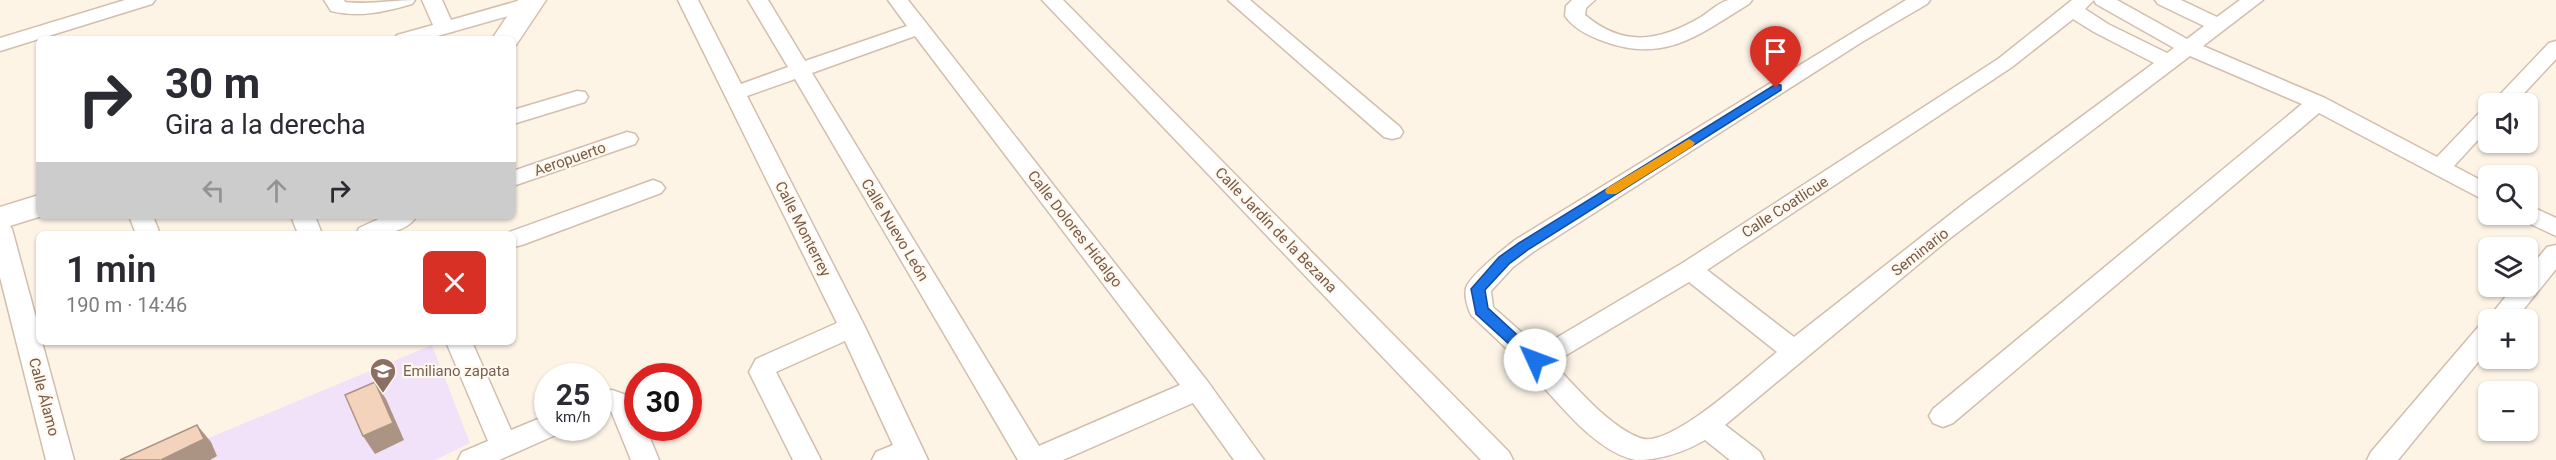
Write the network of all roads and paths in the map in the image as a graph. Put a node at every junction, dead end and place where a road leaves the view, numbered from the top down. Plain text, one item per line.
1 (145, 0) edge
2 (334, 0) edge
3 (405, 0) edge
4 (432, 0) edge
5 (688, 0) edge
6 (758, 0) edge
7 (898, 0) edge
8 (1052, 0) edge
9 (1238, 0) edge
10 (1742, 0) edge
11 (1920, 0) edge
12 (2103, 0) edge
13 (2164, 0) edge
14 (2253, 0) edge
15 (530, 2) edge
16 (118, 4) edge
17 (1580, 8) edge
18 (2072, 9) edge
19 (2219, 26) junction
20 (445, 28) junction
21 (920, 28) junction
22 (62, 33) edge
23 (46, 36) edge
24 (415, 36) edge
25 (508, 36) edge
26 (36, 38) edge
27 (0, 45) edge
28 (2556, 47) edge
29 (2189, 48) junction
30 (2168, 62) junction
31 (800, 71) junction
32 (735, 93) junction
33 (2512, 93) edge
34 (577, 97) dead end
35 (2317, 103) junction
36 (516, 116) edge
37 (2478, 127) edge
38 (1392, 132) dead end
39 (627, 140) dead end
40 (2440, 167) junction
41 (516, 178) edge
42 (653, 188) dead end
43 (2478, 188) edge
44 (36, 207) edge
45 (0, 218) edge
46 (2538, 218) edge
47 (399, 219) edge
48 (2556, 228) edge
49 (0, 229) edge
50 (374, 231) edge
51 (516, 238) edge
52 (2556, 253) edge
53 (1690, 270) junction
54 (2509, 309) edge
55 (852, 327) junction
56 (460, 345) edge
57 (2478, 345) edge
58 (1794, 351) junction
59 (1535, 360) junction
60 (1198, 389) junction
61 (612, 403) edge
62 (1943, 416) dead end
63 (1706, 425) junction
64 (534, 432) edge
65 (504, 445) junction
66 (903, 457) edge
67 (60, 460) edge
68 (472, 460) edge
69 (645, 460) edge
70 (807, 460) edge
71 (1034, 460) edge
72 (1250, 460) edge
73 (1499, 460) edge
74 (1750, 460) edge
75 (2381, 460) edge

1 - 16 street
2 - 3 street
4 - 20 street
5 - 32 street, Calle Monterrey
6 - 31 street, Calle Nuevo León
7 - 21 street, Calle Dolores Hidalgo
8 - 73 street, Calle Jardín de la Bezana
9 - 38 street
10 - 17 street
11 - 59 street
12 - 29 street
13 - 19 street
14 - 19 street, Seminario
15 - 20 street
15 - 25 street
16 - 22 street
18 - 30 street
18 - 53 street, Calle Coatlicue
19 - 29 street, Seminario
20 - 24 street
21 - 31 street
21 - 60 street, Calle Dolores Hidalgo
22 - 23 street
26 - 27 street
28 - 33 street
29 - 30 street, Seminario
29 - 35 street
30 - 58 street, Seminario
31 - 32 street
31 - 71 street, Calle Nuevo León
32 - 55 street, Calle Monterrey
34 - 36 street
35 - 40 street
35 - 62 street
37 - 40 street
39 - 41 street, Aeropuerto
40 - 43 street
42 - 51 street
44 - 45 street
46 - 48 street
47 - 50 street
49 - 67 street, Calle Álamo
52 - 54 street
53 - 58 street
53 - 59 street, Calle Coatlicue
55 - 66 street, Calle Monterrey
55 - 70 street
56 - 65 street
57 - 75 street
58 - 63 street, Seminario
59 - 63 street, Seminario
60 - 71 street
60 - 72 street, Calle Dolores Hidalgo
61 - 69 street
63 - 74 street
64 - 65 street
65 - 68 street

